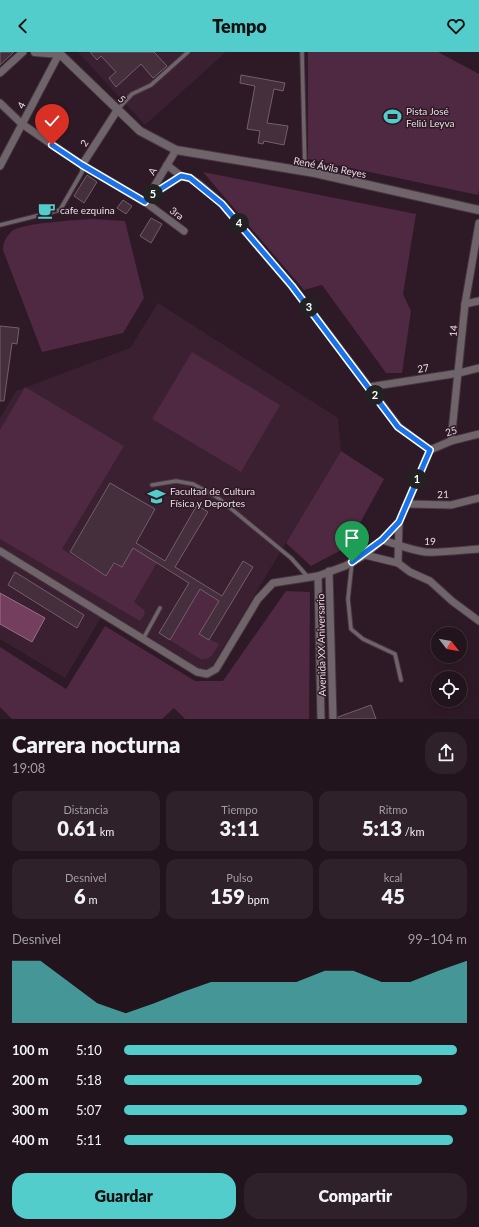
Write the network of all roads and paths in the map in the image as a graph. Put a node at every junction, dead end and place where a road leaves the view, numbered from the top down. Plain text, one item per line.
1 (23, 52) edge
2 (35, 52) edge
3 (188, 52) edge
4 (302, 52) edge
5 (60, 53) edge
6 (0, 73) edge
7 (0, 103) edge
8 (118, 110) junction
9 (22, 124) junction
10 (176, 150) junction
11 (82, 165) junction
12 (167, 165) junction
13 (0, 166) edge
14 (306, 172) junction
15 (181, 176) junction
16 (147, 200) junction
17 (479, 210) edge
18 (479, 223) edge
19 (0, 226) edge
20 (184, 231) dead end
21 (479, 301) edge
22 (465, 304) junction
23 (479, 368) edge
24 (459, 373) junction
25 (369, 387) junction
26 (479, 434) edge
27 (450, 441) junction
28 (430, 450) junction
29 (152, 485) dead end
30 (479, 498) edge
31 (408, 504) junction
32 (399, 522) junction
33 (382, 540) junction
34 (398, 544) junction
35 (479, 549) edge
36 (0, 551) edge
37 (364, 555) junction
38 (352, 562) junction
39 (398, 563) junction
40 (329, 571) junction
41 (318, 576) junction
42 (308, 577) junction
43 (160, 608) dead end
44 (479, 621) edge
45 (143, 639) junction
46 (401, 680) dead end
47 (321, 719) edge
48 (333, 719) edge

1 - 6 street
2 - 5 street
3 - 8 lane
4 - 14 lane
5 - 8 street, 5
5 - 9 street, 4
7 - 9 street, 3ra
8 - 10 street, 5
8 - 11 street, 2
9 - 11 street, 3ra
9 - 13 street, 4
10 - 12 street, A
10 - 14 street, René Ávila Reyes
11 - 16 street, 3ra
11 - 19 lane, 2
12 - 15 street
12 - 16 street, A
14 - 17 street, René Ávila Reyes
15 - 16 street
15 - 25 street
16 - 20 street, 3ra
18 - 22 street, 14
21 - 22 street
22 - 24 street, 14
23 - 24 street, 27
24 - 25 street, 27
24 - 27 street, 14
25 - 28 street
26 - 27 street, 25
27 - 28 street, 25
28 - 31 street
29 - 42 lane
30 - 31 street, 21
31 - 32 street
32 - 33 street
32 - 34 street
33 - 34 street, 19
33 - 37 street
34 - 35 street, 19
34 - 39 street
36 - 45 street
37 - 38 street
37 - 39 street
38 - 40 street
38 - 46 lane
39 - 44 street
40 - 41 street
40 - 48 street, Avenida XX Aniversario
41 - 42 street
41 - 47 street, Avenida XX Aniversario
42 - 45 street
43 - 45 lane

